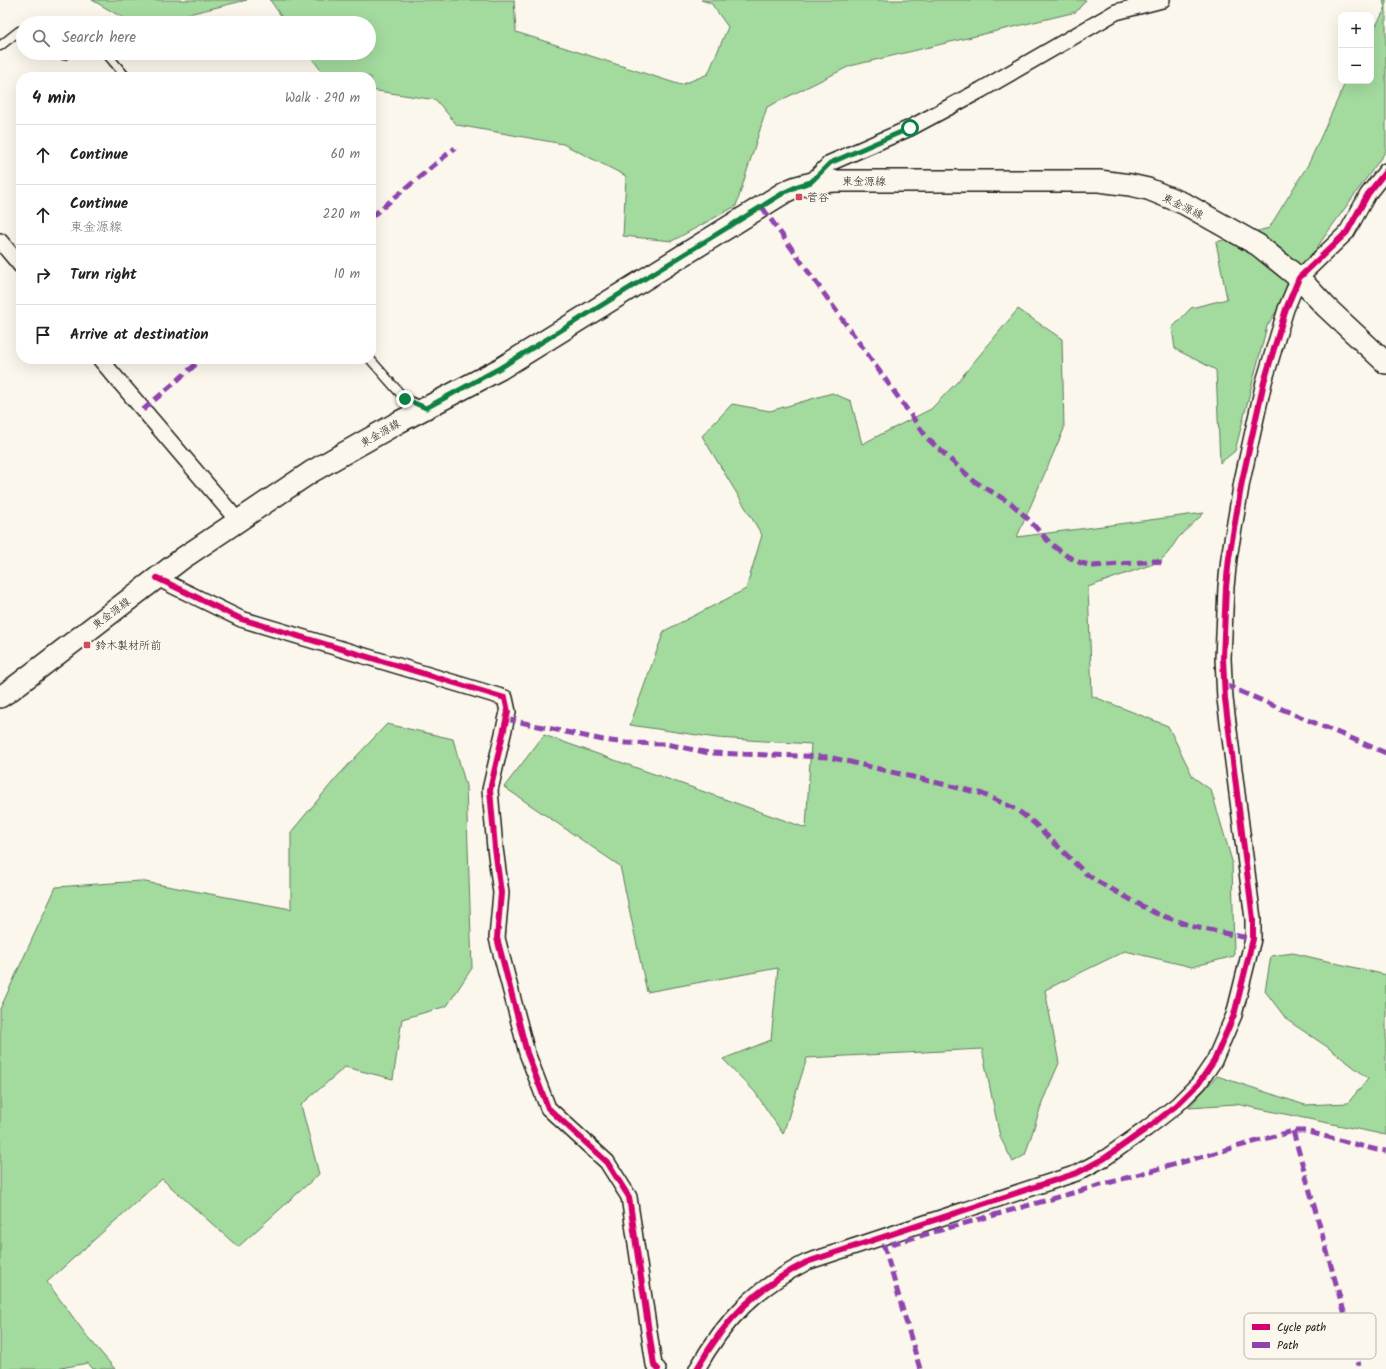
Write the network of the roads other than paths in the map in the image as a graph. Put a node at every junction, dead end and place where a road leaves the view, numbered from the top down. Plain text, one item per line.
1 (1162, 0) edge
2 (1115, 6) edge
3 (16, 33) edge
4 (0, 46) edge
5 (112, 60) edge
6 (122, 72) edge
7 (1386, 171) edge
8 (811, 182) junction
9 (0, 241) edge
10 (16, 260) edge
11 (1299, 278) junction
12 (1386, 363) edge
13 (104, 364) edge
14 (374, 364) edge
15 (426, 408) junction
16 (238, 521) junction
17 (157, 578) junction
18 (0, 697) edge
19 (658, 1369) edge
20 (697, 1369) edge

1 - 2 street
2 - 8 street
3 - 4 lane
5 - 6 lane
7 - 11 street
8 - 11 main road, 東金源線
8 - 15 main road, 東金源線
9 - 10 street
11 - 12 main road, 東金源線
11 - 20 street
13 - 16 street
14 - 15 lane
15 - 16 main road, 東金源線
16 - 17 main road, 東金源線
17 - 18 main road, 東金源線
17 - 19 street

